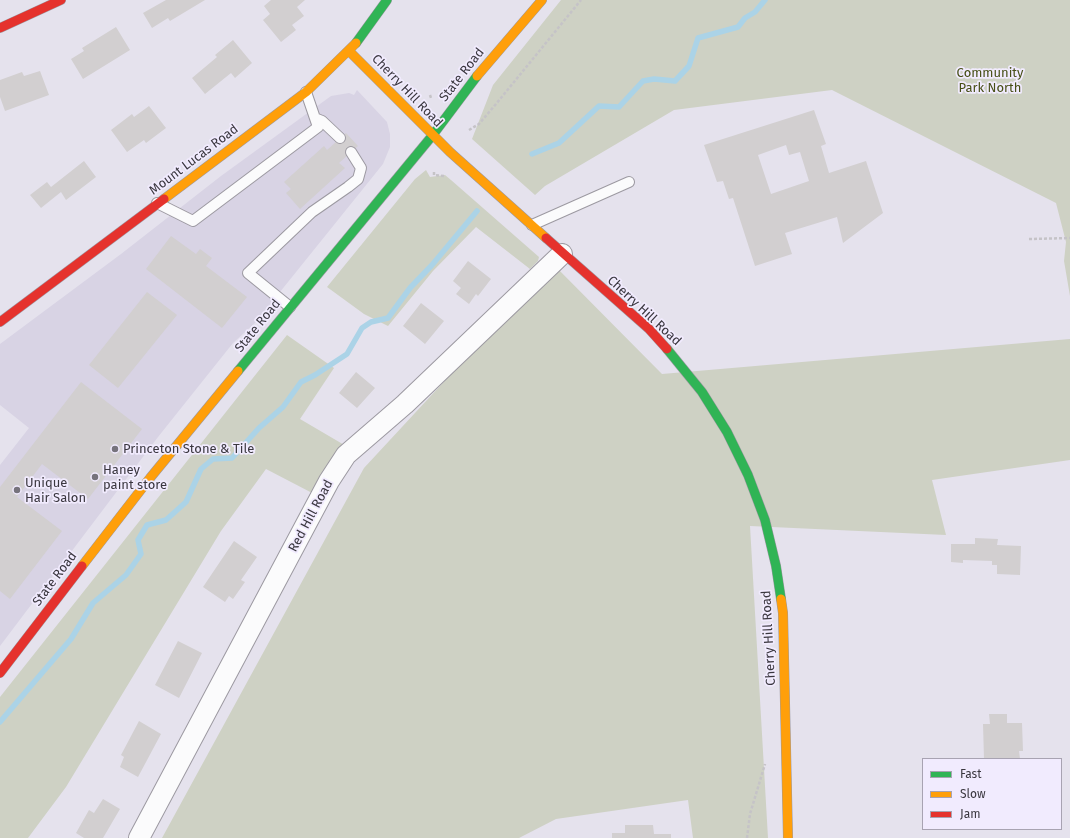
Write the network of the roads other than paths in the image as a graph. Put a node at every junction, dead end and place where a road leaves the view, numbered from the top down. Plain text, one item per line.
1 (387, 0) edge
2 (542, 0) edge
3 (55, 1) edge
4 (0, 28) edge
5 (349, 51) junction
6 (306, 92) junction
7 (317, 120) junction
8 (432, 136) junction
9 (340, 138) dead end
10 (351, 152) dead end
11 (629, 182) dead end
12 (157, 203) junction
13 (532, 226) junction
14 (562, 254) junction
15 (290, 307) junction
16 (0, 322) edge
17 (0, 673) edge
18 (139, 838) edge
19 (788, 838) edge

1 - 5 main road, Mount Lucas Road
2 - 8 main road, State Road
3 - 4 main road
5 - 6 main road, Mount Lucas Road
5 - 8 main road, Cherry Hill Road
6 - 7 lane
6 - 12 main road, Mount Lucas Road
7 - 9 lane
7 - 12 lane
8 - 13 main road, Cherry Hill Road
8 - 15 main road, State Road
10 - 15 lane
11 - 13 lane
12 - 16 main road, Mount Lucas Road
13 - 14 main road, Cherry Hill Road
14 - 18 street, Red Hill Road
14 - 19 main road, Cherry Hill Road
15 - 17 main road, State Road

